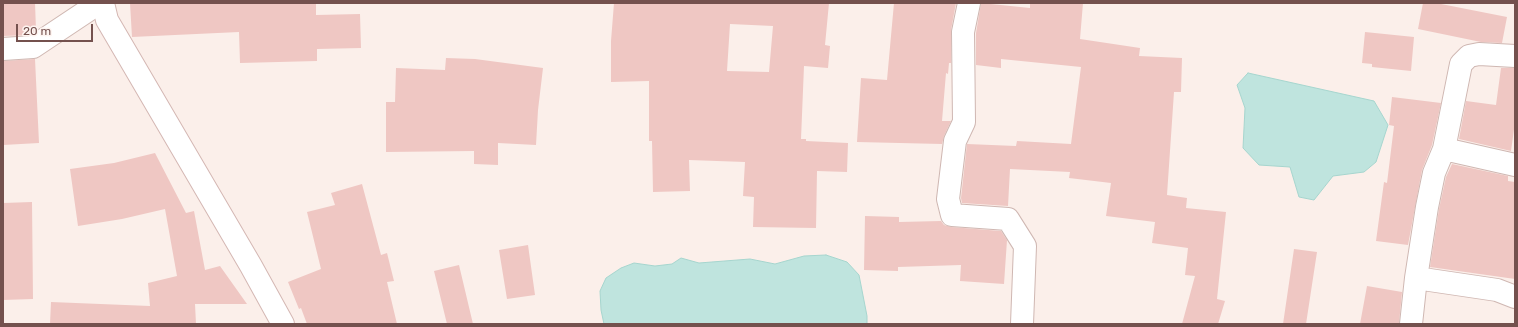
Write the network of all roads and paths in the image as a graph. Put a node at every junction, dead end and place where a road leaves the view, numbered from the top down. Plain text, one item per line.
1 (99, 3) edge
2 (104, 3) edge
3 (969, 3) edge
4 (3, 49) edge
5 (1515, 56) edge
6 (1444, 149) junction
7 (1515, 165) edge
8 (1416, 278) junction
9 (1515, 297) edge
10 (283, 324) edge
11 (1022, 324) edge
12 (1411, 324) edge

1 - 4 street
2 - 10 street
3 - 11 street
5 - 6 street
6 - 7 street
6 - 8 street
8 - 9 street
8 - 12 street

